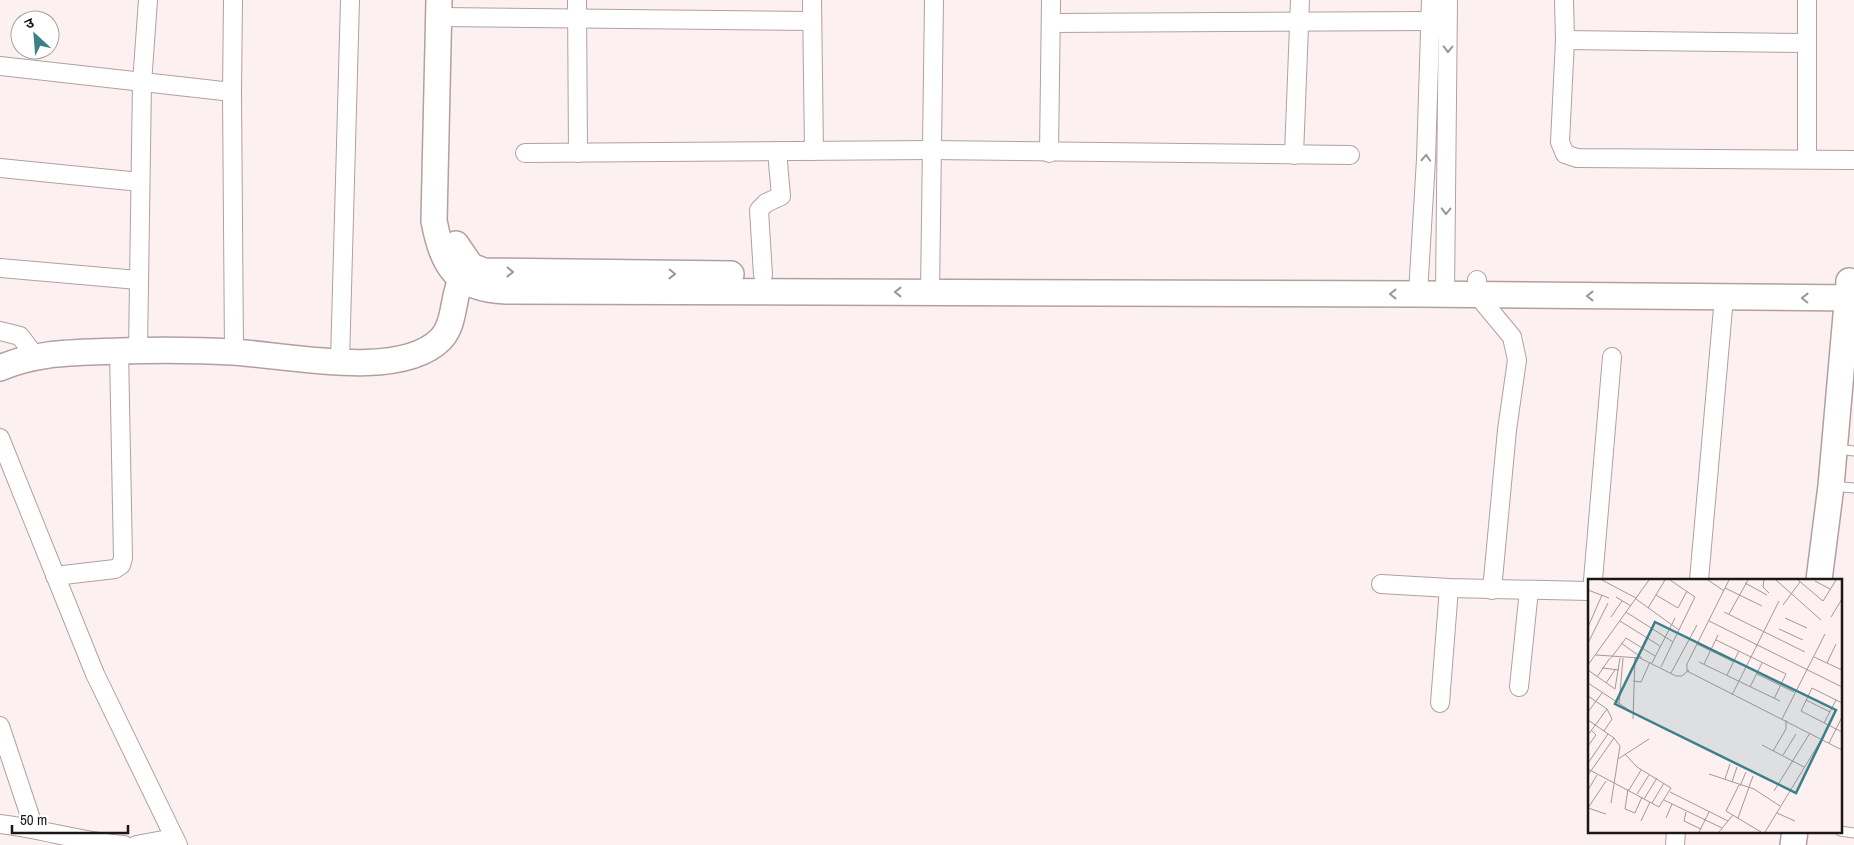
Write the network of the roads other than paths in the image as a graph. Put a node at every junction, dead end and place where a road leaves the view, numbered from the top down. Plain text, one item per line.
1 (148, 0) edge
2 (233, 0) edge
3 (350, 0) edge
4 (812, 0) edge
5 (934, 0) edge
6 (1051, 0) edge
7 (1300, 0) edge
8 (1431, 0) edge
9 (1448, 0) edge
10 (1564, 0) edge
11 (1808, 0) edge
12 (447, 9) edge
13 (577, 9) edge
14 (812, 21) junction
15 (1431, 21) junction
16 (1300, 22) junction
17 (1051, 23) junction
18 (1565, 40) junction
19 (1808, 43) junction
20 (0, 66) edge
21 (142, 83) junction
22 (232, 92) junction
23 (931, 150) junction
24 (776, 151) junction
25 (814, 151) junction
26 (525, 153) dead end
27 (578, 153) junction
28 (1049, 153) junction
29 (1294, 155) junction
30 (1350, 155) dead end
31 (1807, 159) junction
32 (1854, 160) edge
33 (0, 168) edge
34 (140, 182) junction
35 (0, 268) edge
36 (466, 272) junction
37 (763, 275) junction
38 (138, 280) junction
39 (930, 284) junction
40 (1419, 286) junction
41 (1446, 287) junction
42 (1477, 288) junction
43 (1851, 290) edge
44 (1724, 297) junction
45 (0, 331) edge
46 (128, 351) junction
47 (234, 352) junction
48 (35, 356) junction
49 (1612, 357) dead end
50 (340, 361) junction
51 (0, 368) edge
52 (0, 438) edge
53 (1844, 450) edge
54 (1843, 487) edge
55 (55, 576) junction
56 (1593, 579) edge
57 (1699, 579) edge
58 (1819, 579) edge
59 (1380, 584) dead end
60 (1449, 588) junction
61 (1492, 590) junction
62 (1529, 590) junction
63 (1588, 591) edge
64 (1519, 687) dead end
65 (1440, 703) dead end
66 (0, 726) edge
67 (0, 824) edge
68 (34, 828) junction
69 (1676, 832) edge
70 (1794, 832) edge
71 (176, 842) edge
72 (124, 845) edge
73 (136, 845) edge
74 (1675, 845) edge
75 (1793, 845) edge

1 - 21 street
2 - 22 street
3 - 50 street
4 - 14 street
5 - 23 street
6 - 17 street
7 - 16 street
8 - 15 street
9 -> 41 street
10 - 18 street
11 - 19 street
12 - 13 street
12 - 36 street
13 - 14 street
13 - 27 street
14 - 25 street
15 - 16 street
40 -> 15 street
16 - 17 street
16 - 29 street
17 - 28 street
18 - 19 street
18 - 31 street
19 - 31 street
20 - 21 street
21 - 22 street
21 - 34 street
22 - 47 street
23 - 25 street
23 - 28 street
23 - 39 street
24 - 25 street
24 - 27 street
24 - 37 street
26 - 27 street
28 - 29 street
29 - 30 street
31 - 32 street
33 - 34 street
34 - 38 street
35 - 38 street
36 -> 37 street
39 -> 36 street
36 - 50 street
37 - 39 street
38 - 46 street
39 - 40 street
40 - 41 street
41 - 42 street
42 - 43 street
44 -> 42 street
42 - 61 street
43 -> 44 street
43 - 53 street
44 - 57 street
45 - 48 street
46 - 47 street
46 - 48 street
46 - 55 street
47 - 50 street
48 - 51 street
49 - 56 street
52 - 55 street
53 - 54 street
54 - 58 street
55 - 71 street
59 - 60 street
60 - 61 street
60 - 65 street
61 - 62 street
62 - 63 street
62 - 64 street
66 - 68 street
67 - 68 street
68 - 72 street
69 - 74 street
70 - 75 street
71 - 73 street

